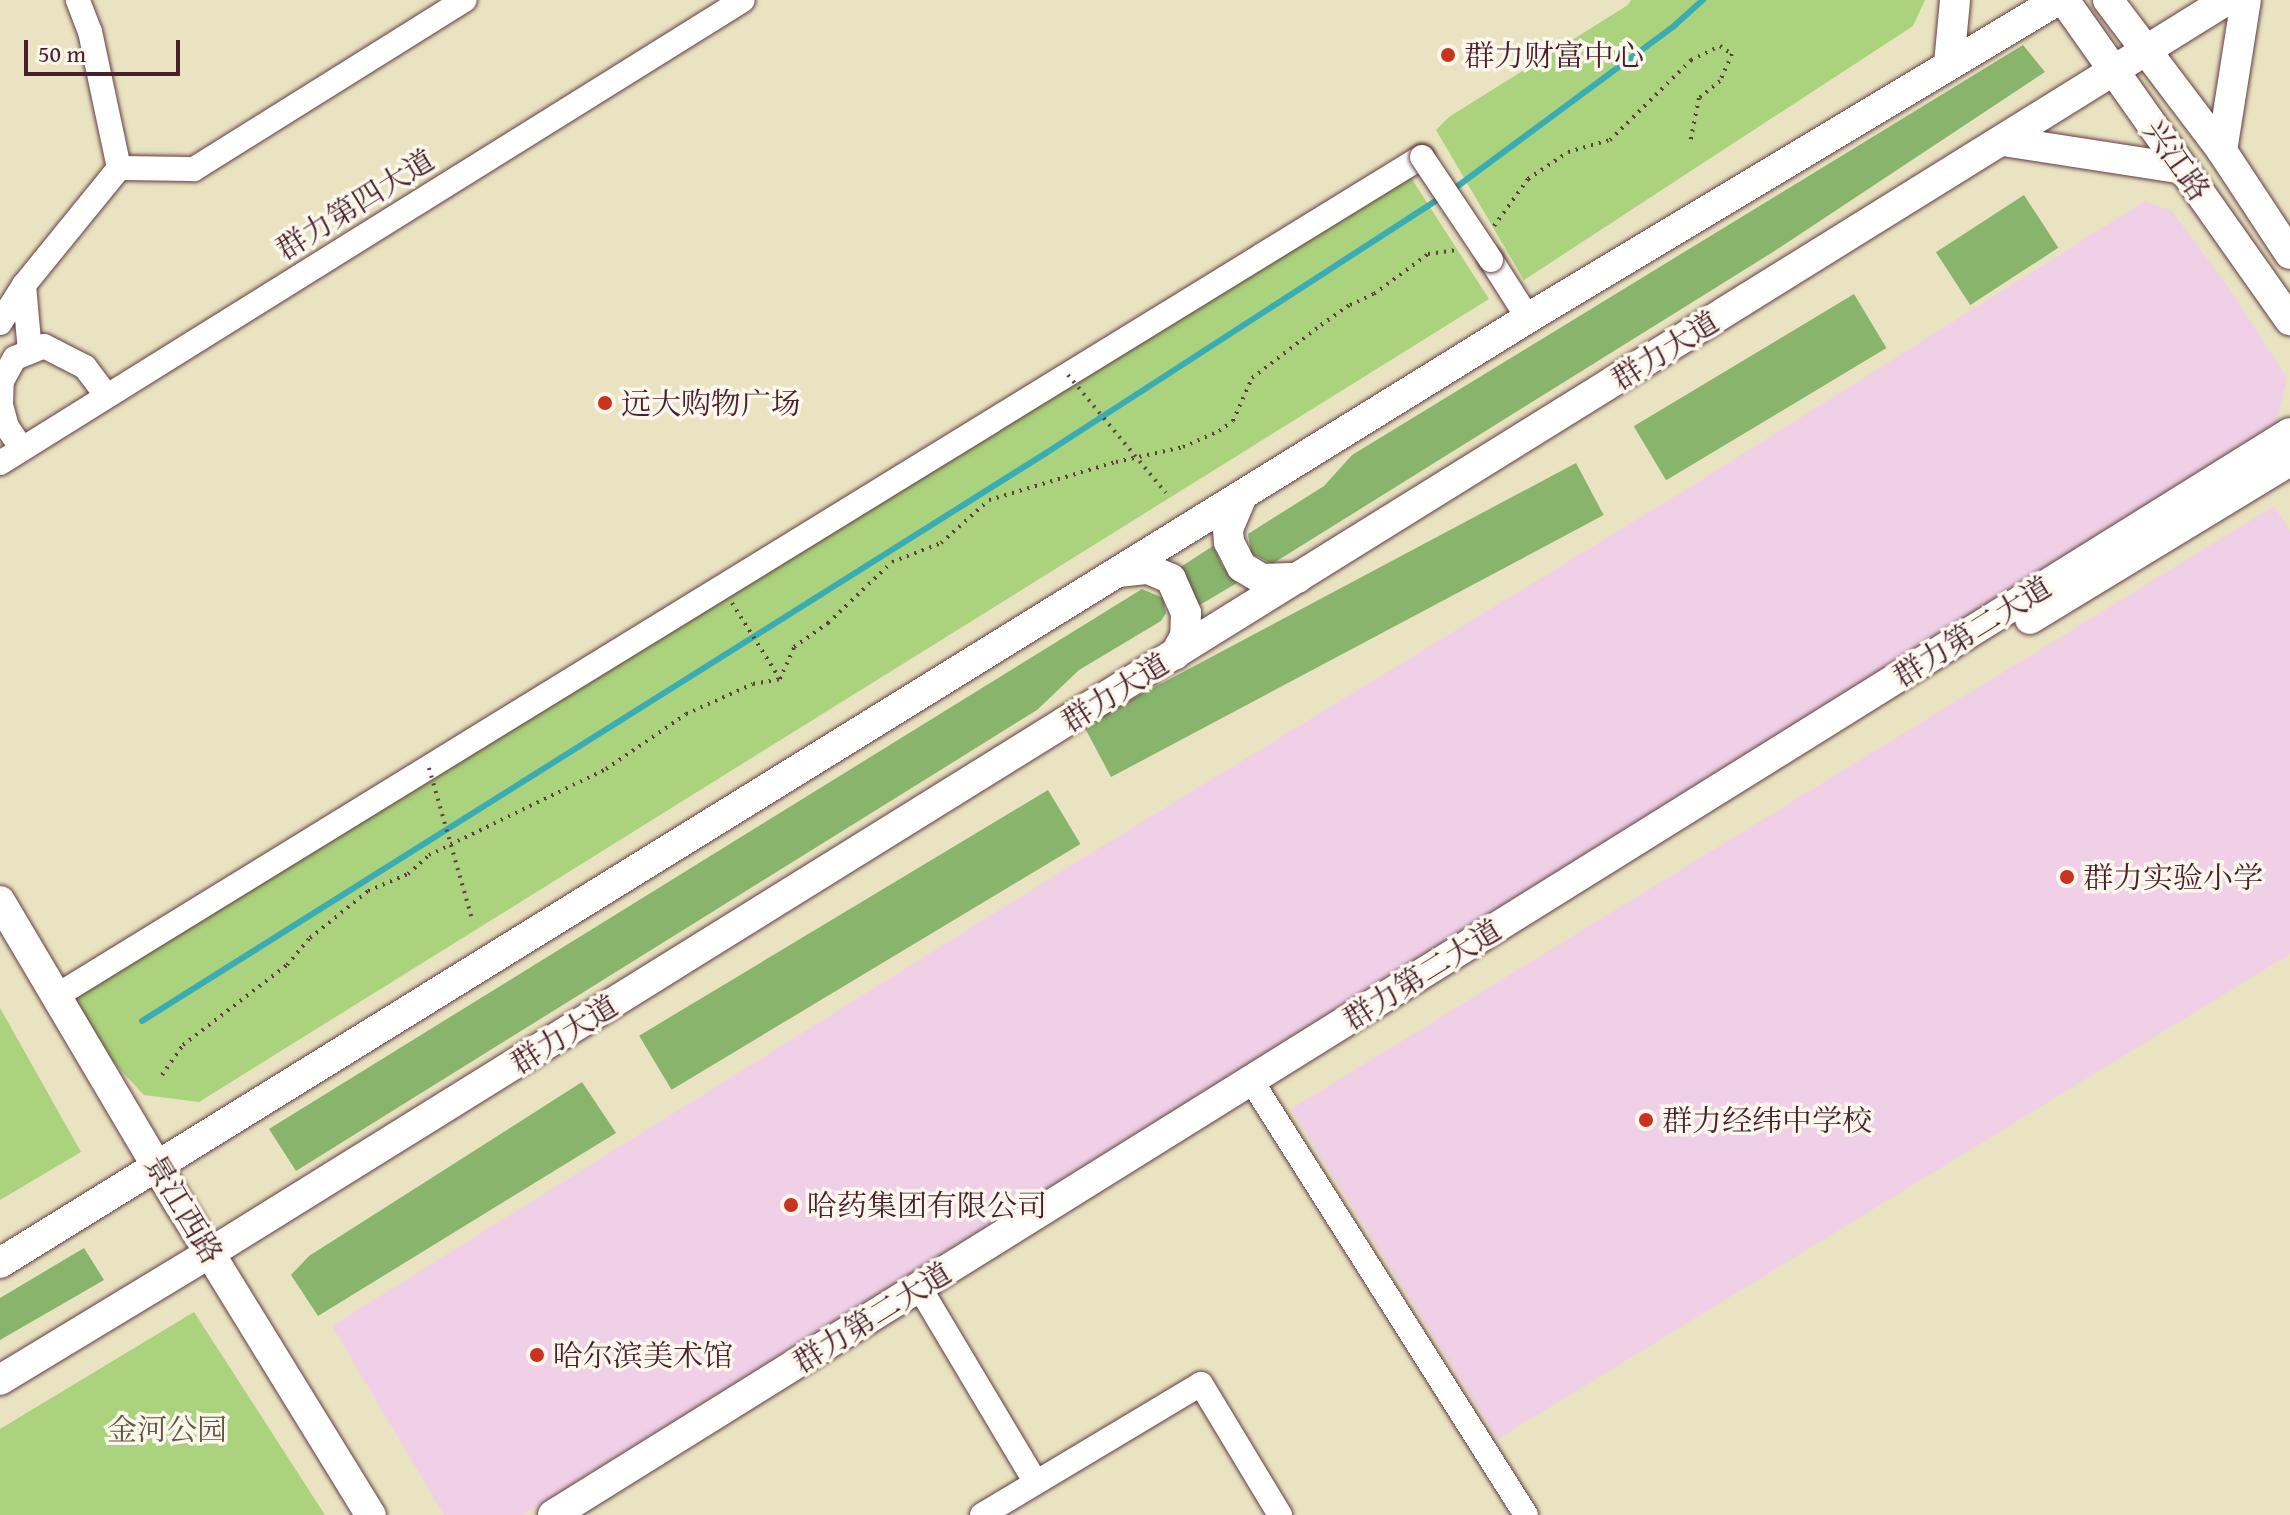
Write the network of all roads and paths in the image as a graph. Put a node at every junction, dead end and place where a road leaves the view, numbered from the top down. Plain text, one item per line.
1 (78, 0) edge
2 (464, 0) edge
3 (743, 0) edge
4 (1955, 0) edge
5 (2061, 0) edge
6 (2108, 0) edge
7 (2227, 0) edge
8 (2246, 0) edge
9 (2148, 50) junction
10 (1949, 64) junction
11 (2115, 71) junction
12 (2003, 141) junction
13 (1690, 143) dead end
14 (2222, 151) junction
15 (119, 168) junction
16 (2184, 169) junction
17 (1490, 232) dead end
18 (1467, 245) dead end
19 (2290, 254) edge
20 (24, 285) junction
21 (1528, 318) junction
22 (2290, 320) edge
23 (0, 323) edge
24 (30, 352) junction
25 (1068, 375) junction
26 (107, 396) junction
27 (2290, 433) edge
28 (22, 449) junction
29 (2290, 461) edge
30 (0, 463) edge
31 (1166, 493) dead end
32 (1242, 496) junction
33 (1117, 572) junction
34 (1298, 578) junction
35 (723, 587) junction
36 (1175, 655) junction
37 (780, 679) junction
38 (429, 768) junction
39 (0, 901) edge
40 (473, 922) dead end
41 (58, 995) junction
42 (162, 1075) dead end
43 (1256, 1088) junction
44 (159, 1166) junction
45 (210, 1253) junction
46 (0, 1263) edge
47 (927, 1300) junction
48 (0, 1380) edge
49 (1035, 1481) junction
50 (371, 1515) edge
51 (553, 1515) edge
52 (593, 1515) edge
53 (982, 1515) edge
54 (1280, 1515) edge
55 (1526, 1515) edge

1 - 15 street
2 - 15 street
3 - 26 street, 群力第四大道
4 - 10 main road
5 - 10 main road
5 - 11 main road, 兴江路
6 - 9 main road, 兴江路
7 - 9 main road, 群力大道
8 - 14 main road
9 - 11 main road, 群力大道
9 - 14 main road, 兴江路
10 - 21 main road
11 - 12 main road, 群力大道
11 - 16 main road, 兴江路
12 - 16 main road
12 - 34 main road, 群力大道
13 - 17 path
14 - 19 main road, 兴江路
15 - 20 street
16 - 22 main road, 兴江路
18 - 37 path
20 - 23 street
20 - 24 street
21 - 25 street, bridge
21 - 32 main road
24 - 26 street
24 - 28 street
25 - 31 path, bridge
25 - 35 street
26 - 28 street, 群力第四大道
27 - 51 main road, 群力第二大道
28 - 30 street, 群力第四大道
29 - 43 main road, 群力第二大道
32 - 33 main road
32 - 34 main road
33 - 36 main road
33 - 44 main road
34 - 36 main road, 群力大道
35 - 37 path
35 - 38 street
36 - 45 main road, 群力大道
37 - 42 path
38 - 40 path, bridge
38 - 41 street
39 - 41 main road, 景江西路
41 - 44 main road, 景江西路
43 - 47 main road, 群力第二大道
43 - 55 street
44 - 45 main road, 景江西路
44 - 46 main road
45 - 48 main road, 群力大道
45 - 50 main road, 景江西路
47 - 49 street
47 - 52 main road, 群力第二大道
49 - 53 street
49 - 54 street

